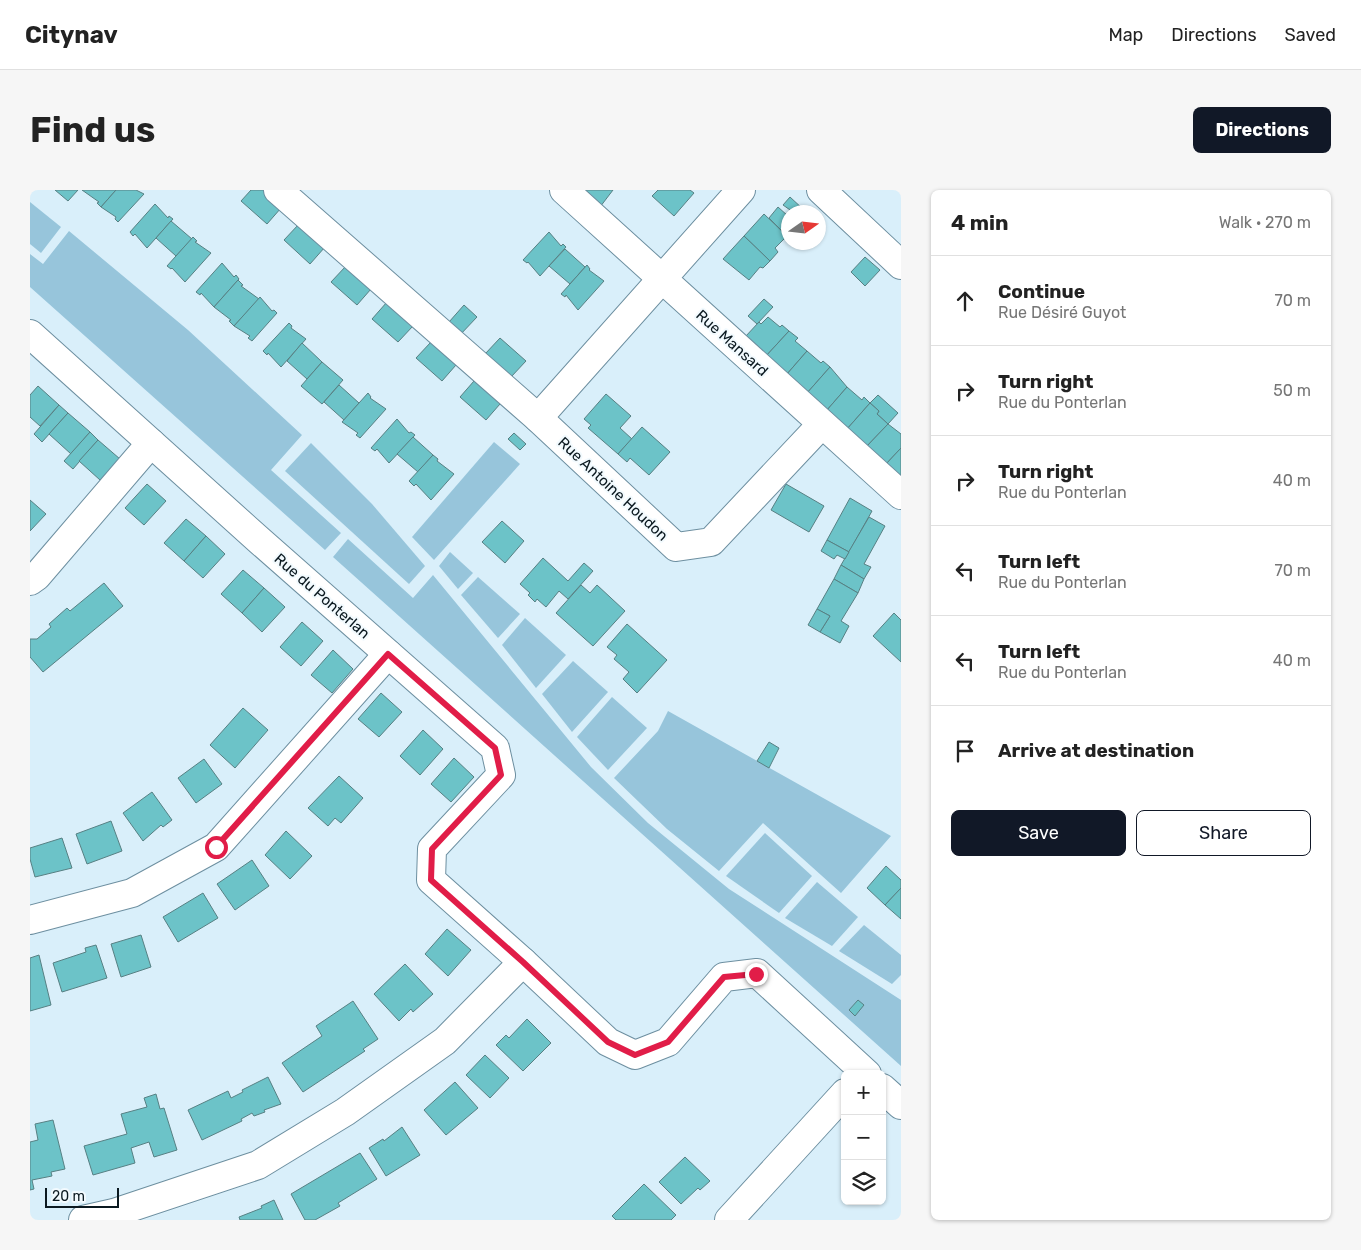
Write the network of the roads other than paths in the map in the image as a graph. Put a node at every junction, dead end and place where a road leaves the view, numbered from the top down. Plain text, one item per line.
1 (278, 190) edge
2 (564, 190) edge
3 (741, 190) edge
4 (821, 190) edge
5 (901, 265) edge
6 (662, 278) junction
7 (32, 339) edge
8 (538, 418) junction
9 (822, 424) junction
10 (152, 443) junction
11 (901, 496) edge
12 (30, 581) edge
13 (388, 654) junction
14 (30, 920) edge
15 (523, 962) junction
16 (861, 1070) edge
17 (886, 1092) edge
18 (841, 1097) edge
19 (901, 1105) edge
20 (83, 1220) edge
21 (728, 1220) edge

1 - 8 street
2 - 6 street, Rue Mansard
3 - 6 street
4 - 5 street
6 - 8 street
6 - 9 street, Rue Mansard
7 - 10 street, Rue du Ponterlan
8 - 9 street, Rue Antoine Houdon
9 - 11 street, Rue Mansard
10 - 12 street
10 - 13 street, Rue du Ponterlan
13 - 14 street
13 - 15 street, Rue du Ponterlan
15 - 16 street, Rue du Ponterlan
15 - 20 street
17 - 19 street, Rue du Ponterlan
18 - 21 street

